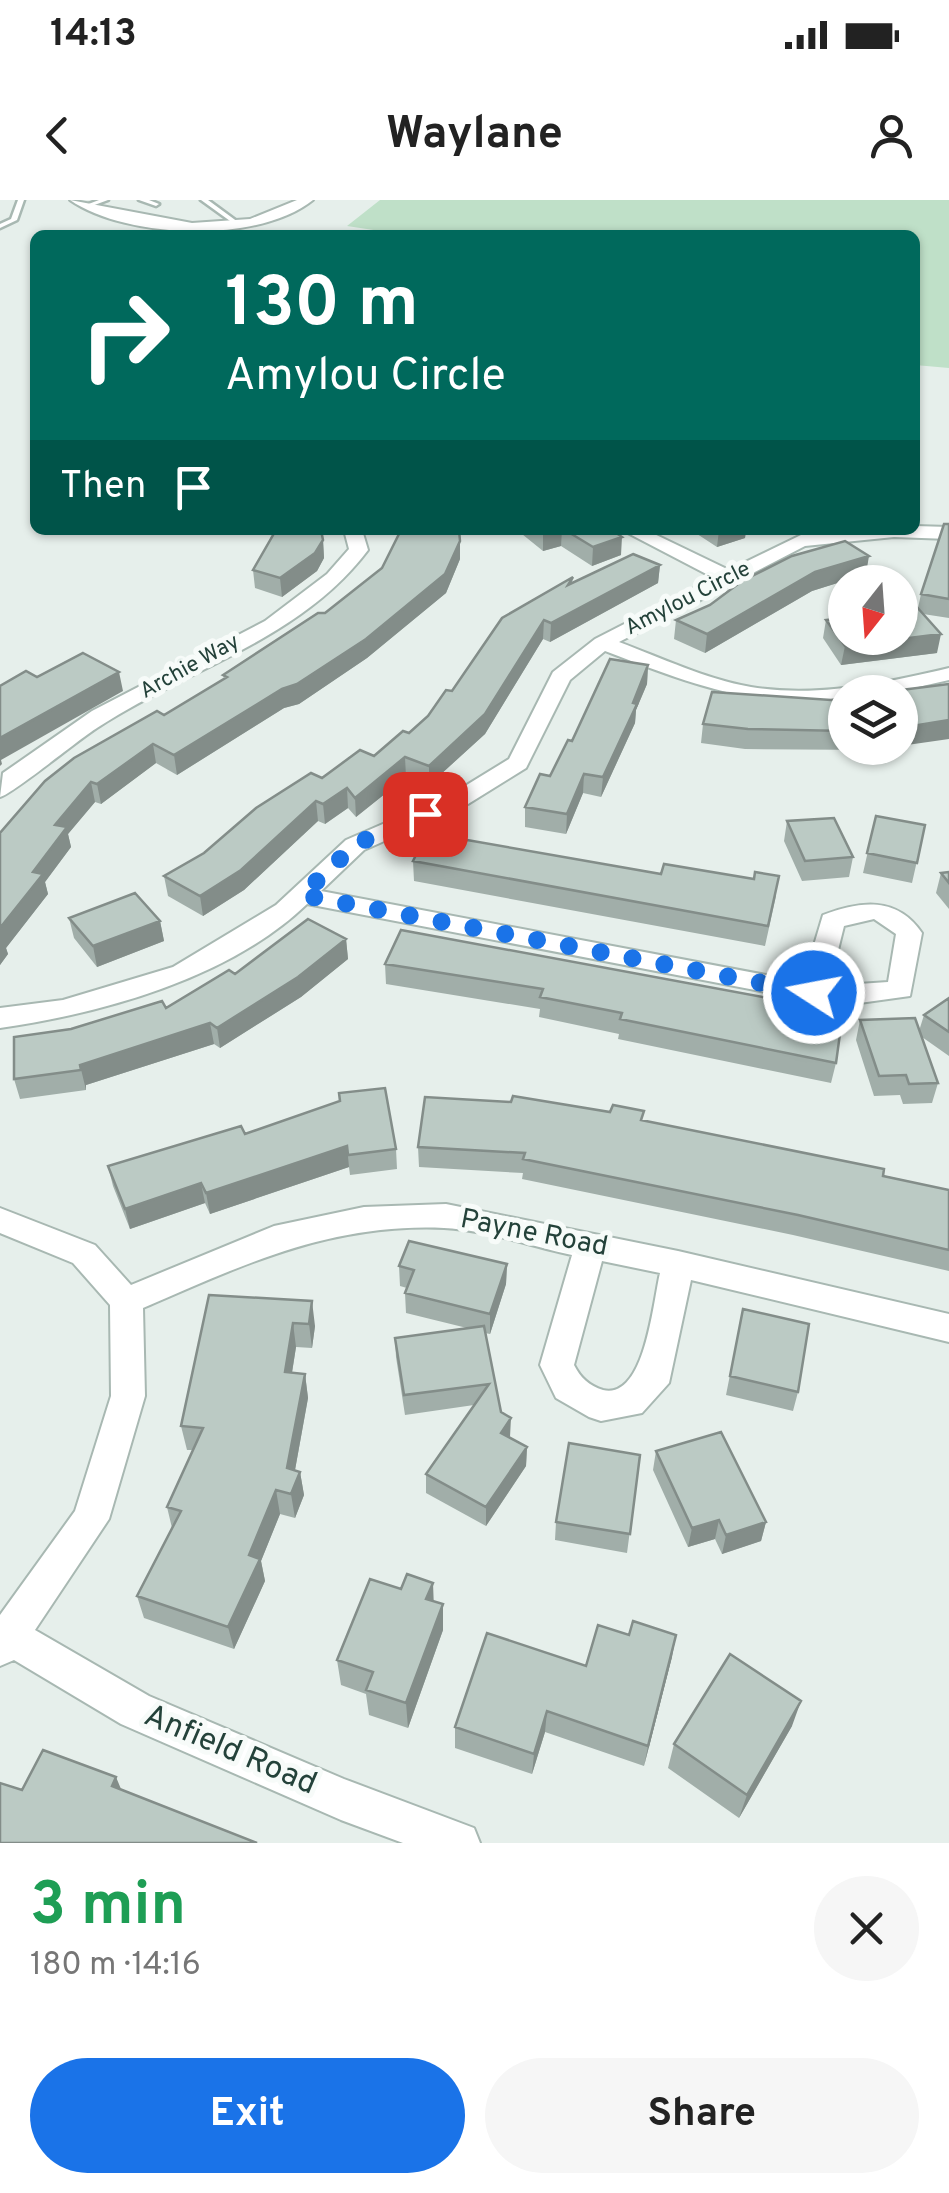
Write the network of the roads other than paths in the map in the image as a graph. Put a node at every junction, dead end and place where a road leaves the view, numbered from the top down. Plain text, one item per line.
1 (21, 200) edge
2 (106, 200) edge
3 (142, 200) edge
4 (204, 200) edge
5 (307, 200) edge
6 (82, 203) edge
7 (156, 204) dead end
8 (238, 225) junction
9 (0, 226) edge
10 (920, 532) edge
11 (949, 533) edge
12 (354, 535) edge
13 (641, 535) edge
14 (857, 535) edge
15 (729, 578) junction
16 (602, 643) junction
17 (949, 674) edge
18 (0, 790) edge
19 (302, 895) junction
20 (814, 993) dead end
21 (0, 1018) edge
22 (0, 1220) edge
23 (590, 1245) junction
24 (678, 1264) junction
25 (126, 1301) junction
26 (949, 1328) edge
27 (6, 1642) edge
28 (459, 1843) edge

1 - 9 lane
2 - 6 lane
3 - 7 lane
4 - 8 lane
5 - 8 street
6 - 8 street
10 - 11 street, Amylou Circle
12 - 18 street, Archie Way
13 - 15 street
14 - 15 street, Amylou Circle
15 - 16 street, Amylou Circle
16 - 17 street, Amylou Circle
16 - 19 street, Amylou Circle
19 - 20 street
19 - 21 street, Amylou Circle
22 - 25 street
23 - 24 street, Payne Road
23 - 24 street
23 - 25 street, Payne Road
24 - 26 street, Payne Road
25 - 27 street
27 - 28 street, Anfield Road

